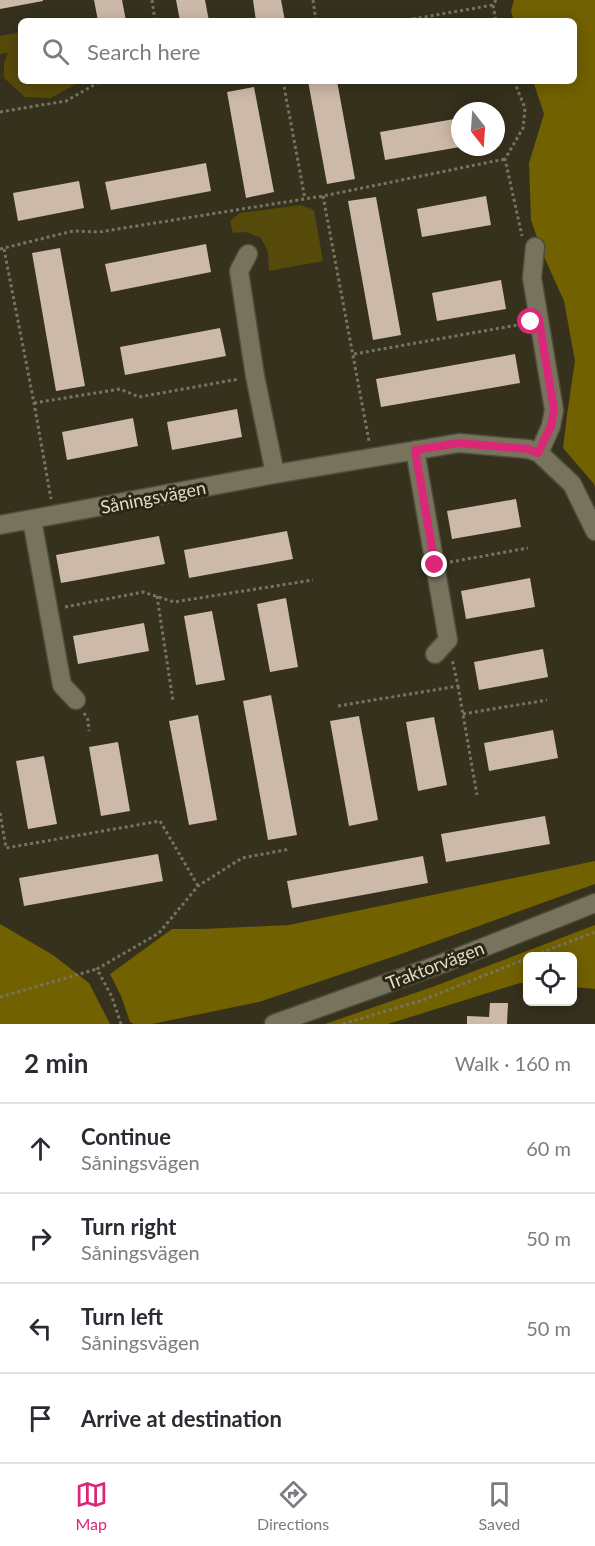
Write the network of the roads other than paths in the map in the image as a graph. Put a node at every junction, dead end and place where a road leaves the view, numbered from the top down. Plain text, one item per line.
1 (535, 247) road end
2 (249, 254) dead end
3 (415, 450) junction
4 (538, 453) junction
5 (275, 474) junction
6 (32, 520) junction
7 (0, 525) edge
8 (595, 531) edge
9 (435, 654) dead end
10 (76, 700) dead end
11 (595, 903) edge
12 (274, 1024) edge

1 - 4 street
2 - 5 street
3 - 4 street, Såningsvägen
3 - 5 street, Såningsvägen
3 - 9 street
4 - 8 street
5 - 6 street, Såningsvägen
6 - 7 street, Såningsvägen
6 - 10 street
11 - 12 street, Traktorvägen

